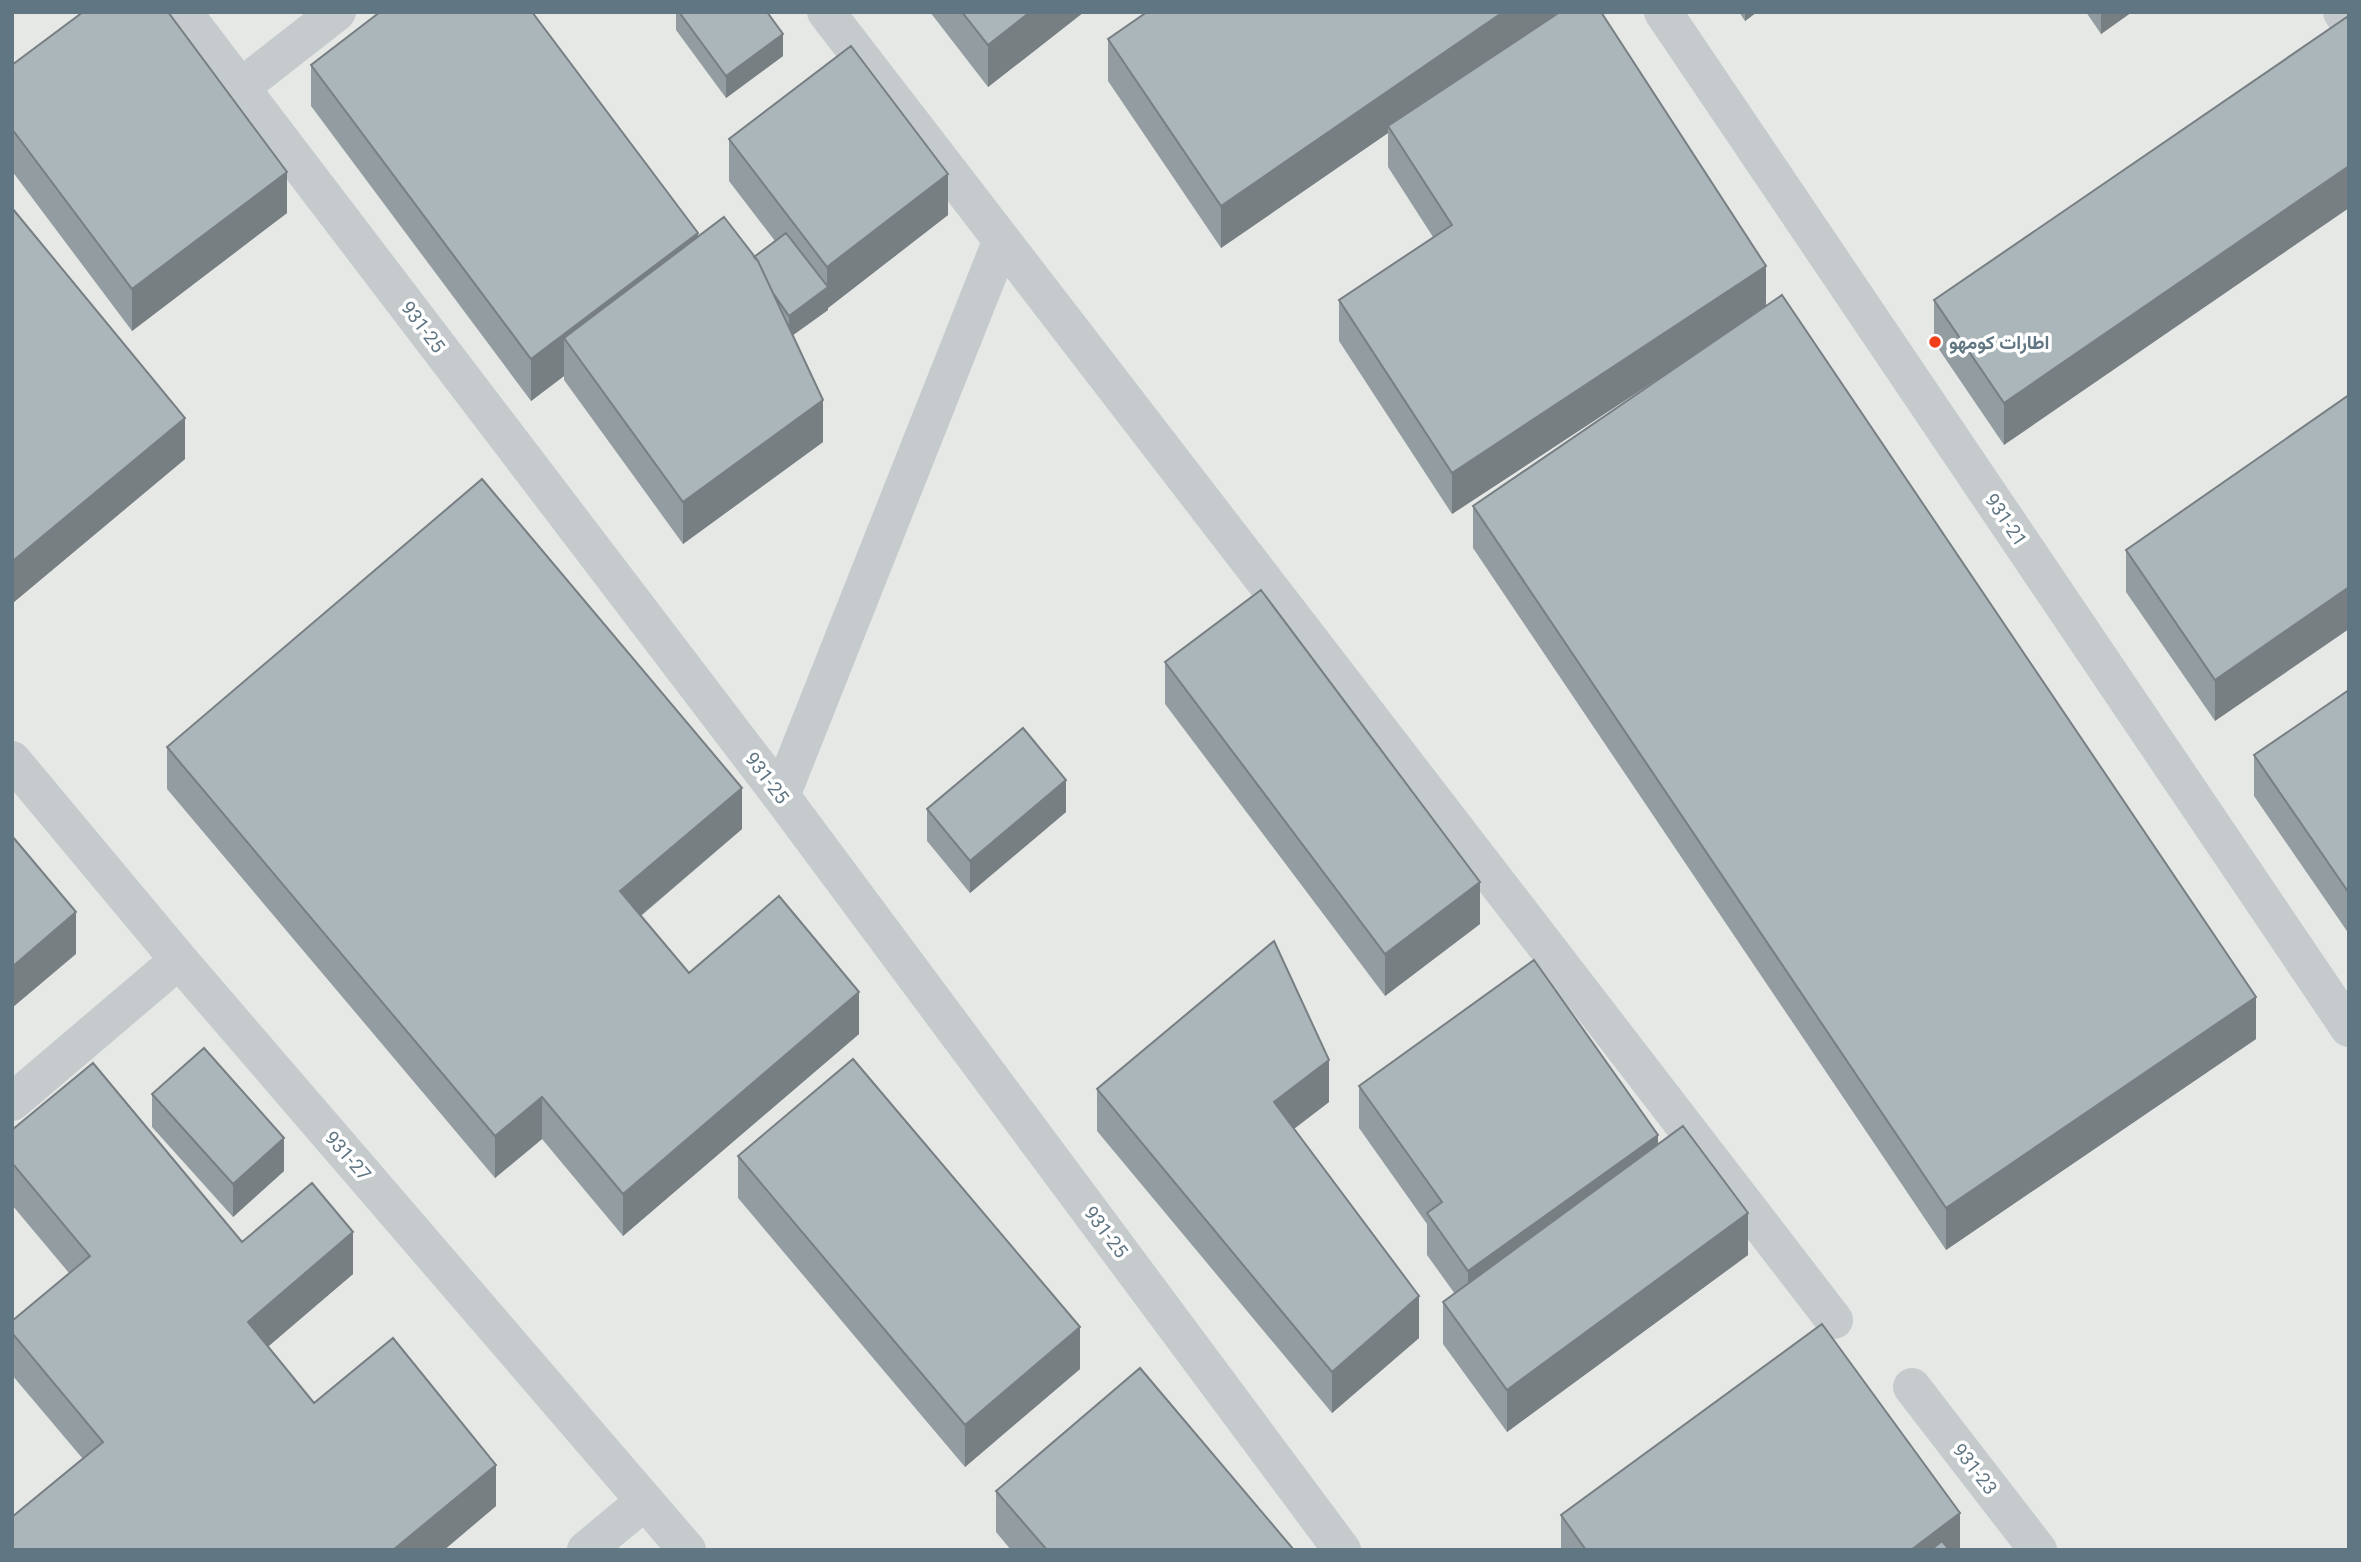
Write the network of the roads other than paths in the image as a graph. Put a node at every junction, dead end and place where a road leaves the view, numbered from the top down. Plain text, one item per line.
1 (183, 12) edge
2 (337, 12) edge
3 (826, 12) edge
4 (1664, 12) edge
5 (2342, 12) edge
6 (2349, 23) edge
7 (241, 87) junction
8 (1001, 242) junction
9 (12, 760) edge
10 (781, 796) junction
11 (180, 960) junction
12 (2349, 1028) edge
13 (12, 1102) edge
14 (1834, 1320) dead end
15 (1912, 1387) dead end
16 (645, 1501) junction
17 (586, 1550) edge
18 (687, 1550) edge
19 (1342, 1550) edge
20 (2038, 1550) edge

1 - 7 street, 931-25
2 - 7 street
3 - 8 street
4 - 12 street, 931-21
5 - 6 street
7 - 10 street, 931-25
8 - 10 street
8 - 14 street
9 - 11 street, 931-27
10 - 19 street, 931-25
11 - 13 street
11 - 16 street, 931-27
15 - 20 street, 931-23
16 - 17 street
16 - 18 street, 931-27

